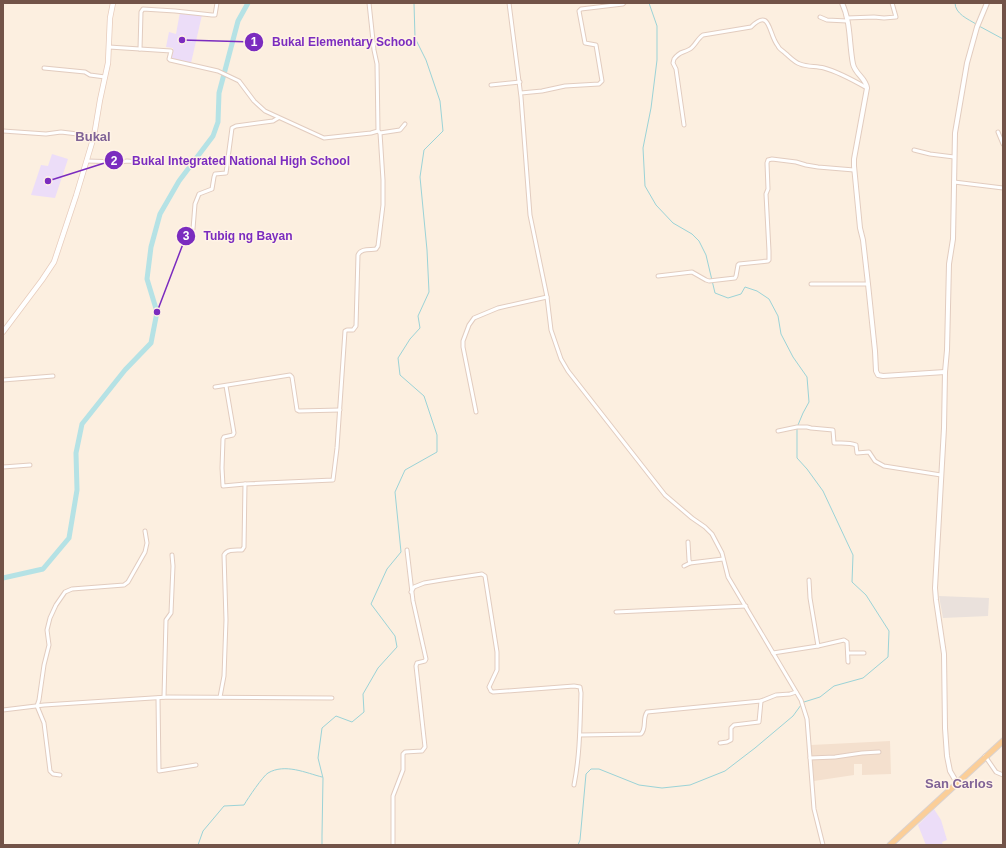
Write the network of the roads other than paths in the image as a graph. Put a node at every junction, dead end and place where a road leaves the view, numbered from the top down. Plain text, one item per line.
1 (114, 3) edge
2 (217, 3) edge
3 (369, 3) edge
4 (509, 3) edge
5 (624, 3) edge
6 (842, 3) edge
7 (892, 3) edge
8 (987, 3) edge
9 (820, 17) dead end
10 (847, 20) junction
11 (109, 47) junction
12 (140, 49) junction
13 (44, 68) dead end
14 (105, 77) junction
15 (520, 82) junction
16 (491, 85) dead end
17 (867, 88) junction
18 (521, 93) junction
19 (278, 118) junction
20 (405, 124) dead end
21 (684, 125) dead end
22 (3, 131) edge
23 (379, 132) junction
24 (998, 132) dead end
25 (94, 136) junction
26 (1003, 144) edge
27 (914, 150) dead end
28 (954, 157) junction
29 (87, 161) junction
30 (140, 162) dead end
31 (854, 170) junction
32 (954, 182) junction
33 (1003, 187) edge
34 (193, 229) dead end
35 (658, 276) dead end
36 (811, 284) dead end
37 (868, 284) junction
38 (547, 296) junction
39 (3, 332) edge
40 (944, 372) junction
41 (54, 376) dead end
42 (3, 380) edge
43 (226, 386) junction
44 (215, 388) dead end
45 (340, 410) junction
46 (476, 412) dead end
47 (778, 431) dead end
48 (30, 465) dead end
49 (3, 467) edge
50 (941, 475) junction
51 (245, 484) junction
52 (145, 531) dead end
53 (688, 542) dead end
54 (407, 550) dead end
55 (172, 555) dead end
56 (723, 560) junction
57 (690, 564) junction
58 (684, 566) dead end
59 (808, 580) dead end
60 (411, 592) junction
61 (746, 606) junction
62 (616, 612) dead end
63 (818, 646) junction
64 (773, 653) junction
65 (848, 653) junction
66 (864, 653) dead end
67 (848, 662) dead end
68 (796, 692) junction
69 (164, 697) junction
70 (220, 697) junction
71 (158, 698) junction
72 (332, 698) dead end
73 (761, 701) junction
74 (37, 706) junction
75 (3, 710) edge
76 (580, 735) junction
77 (1003, 741) edge
78 (720, 743) dead end
79 (879, 752) dead end
80 (985, 756) junction
81 (810, 758) junction
82 (196, 765) dead end
83 (60, 775) dead end
84 (1003, 775) edge
85 (957, 783) junction
86 (574, 785) dead end
87 (393, 845) edge
88 (823, 845) edge
89 (890, 845) edge

1 - 11 main road
2 - 12 street
3 - 23 street
4 - 15 street
5 - 18 street
6 - 10 street
7 - 10 street
8 - 28 street
9 - 10 street
10 - 17 street
11 - 12 street
11 - 14 main road
12 - 19 street
13 - 14 street
14 - 25 main road
15 - 16 street
15 - 18 street
17 - 21 street
17 - 31 street
18 - 38 street
19 - 23 street
19 - 34 street
20 - 23 street
22 - 25 street
23 - 45 street
24 - 26 street
25 - 29 main road
27 - 28 street
28 - 32 street
29 - 30 street
29 - 39 main road
31 - 35 street
31 - 37 street
32 - 33 street
32 - 40 street
36 - 37 street
37 - 40 street
38 - 46 street
38 - 56 street
40 - 50 street
41 - 42 street
43 - 44 street
43 - 45 street
43 - 51 street
45 - 51 street
47 - 50 street
48 - 49 street
50 - 85 street
51 - 70 street
52 - 74 street
53 - 57 street
54 - 60 street
55 - 69 street
56 - 57 street
56 - 61 street
57 - 58 street
59 - 63 street
60 - 76 street
60 - 87 street
61 - 62 street
61 - 64 street
63 - 64 street
63 - 65 street
64 - 68 street
65 - 66 street
65 - 67 street
68 - 73 street
68 - 81 street
69 - 70 street
69 - 71 street
70 - 72 street
71 - 74 street
71 - 82 street
73 - 76 street
73 - 78 street
74 - 75 street
74 - 83 street
76 - 86 street
77 - 80 main road
79 - 81 street
80 - 84 street
80 - 85 main road
81 - 88 street
85 - 89 main road

